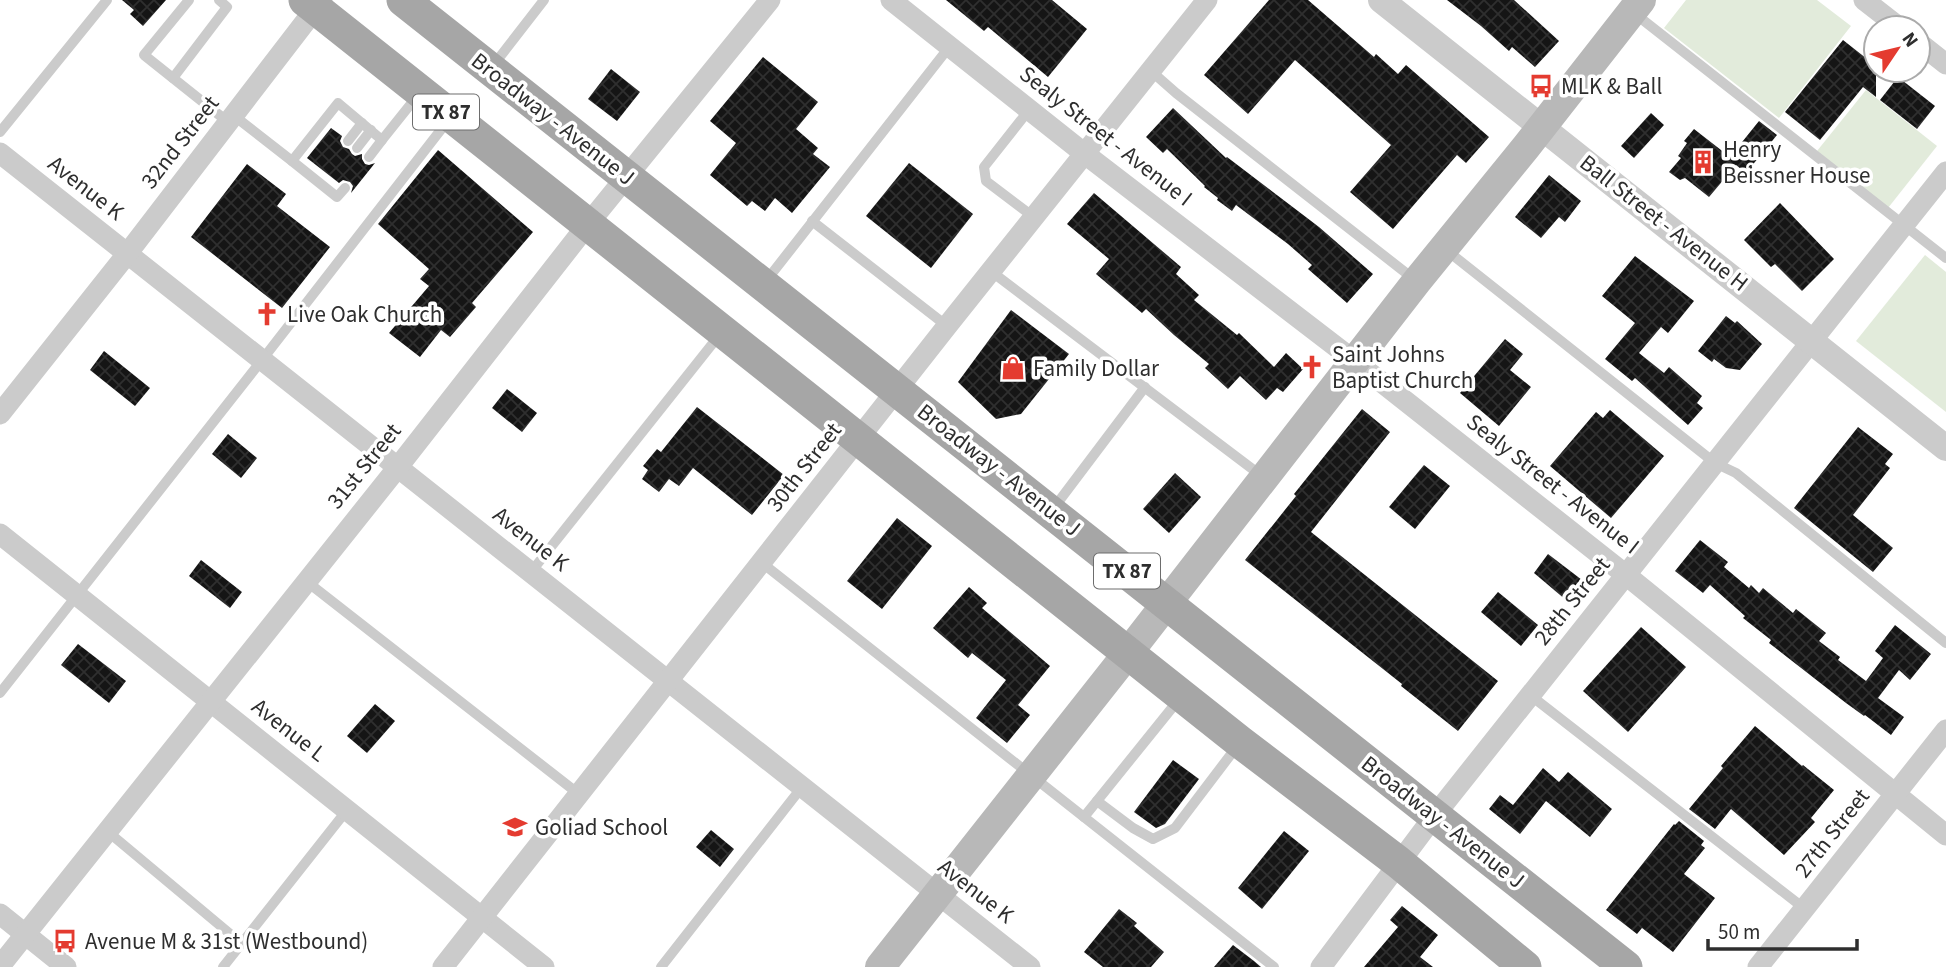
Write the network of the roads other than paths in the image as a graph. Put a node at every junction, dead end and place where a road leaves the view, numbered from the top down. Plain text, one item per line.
1 (107, 0) edge
2 (189, 0) edge
3 (219, 0) edge
4 (403, 0) edge
5 (544, 0) edge
6 (770, 0) edge
7 (891, 0) edge
8 (1208, 0) edge
9 (1381, 0) edge
10 (1864, 0) edge
11 (314, 3) edge
12 (1636, 6) edge
13 (1882, 14) edge
14 (950, 46) junction
15 (1932, 53) edge
16 (1946, 64) edge
17 (490, 69) junction
18 (1151, 71) junction
19 (173, 78) junction
20 (420, 91) junction
21 (1029, 110) junction
22 (451, 116) junction
23 (231, 119) junction
24 (1541, 126) junction
25 (367, 127) junction
26 (0, 132) edge
27 (382, 139) junction
28 (352, 145) dead end
29 (0, 153) edge
30 (1085, 154) junction
31 (369, 157) dead end
32 (292, 161) junction
33 (1946, 172) edge
34 (627, 177) junction
35 (333, 179) dead end
36 (326, 188) junction
37 (345, 188) dead end
38 (1035, 218) junction
39 (812, 221) junction
40 (588, 224) junction
41 (1904, 224) junction
42 (1444, 248) junction
43 (127, 254) junction
44 (1946, 258) edge
45 (992, 272) junction
46 (1417, 281) junction
47 (763, 284) junction
48 (947, 326) junction
49 (722, 331) junction
50 (1812, 341) junction
51 (262, 360) junction
52 (1356, 362) junction
53 (1144, 387) junction
54 (898, 390) junction
55 (0, 414) edge
56 (859, 439) junction
57 (1946, 448) edge
58 (1716, 463) junction
59 (397, 467) junction
60 (1265, 478) junction
61 (1051, 511) junction
62 (0, 534) edge
63 (762, 563) junction
64 (531, 572) junction
65 (1626, 575) junction
66 (306, 580) junction
67 (77, 595) junction
68 (1168, 603) junction
69 (1946, 643) edge
70 (1129, 653) junction
71 (668, 681) junction
72 (0, 693) edge
73 (1530, 695) junction
74 (1182, 696) junction
75 (211, 701) junction
76 (1946, 730) edge
77 (1240, 742) junction
78 (1031, 776) junction
79 (802, 786) junction
80 (1895, 794) junction
81 (580, 795) junction
82 (1097, 801) junction
83 (347, 810) junction
84 (1435, 816) junction
85 (1084, 817) junction
86 (107, 831) junction
87 (1946, 835) edge
88 (1398, 862) junction
89 (939, 895) junction
90 (1805, 909) junction
91 (0, 914) edge
92 (482, 918) junction
93 (25, 934) junction
94 (241, 943) junction
95 (0, 966) edge
96 (66, 967) edge
97 (223, 967) edge
98 (443, 967) edge
99 (544, 967) edge
100 (661, 967) edge
101 (880, 967) edge
102 (1030, 967) edge
103 (1273, 967) edge
104 (1321, 967) edge
105 (1525, 967) edge
106 (1626, 967) edge
107 (1758, 967) edge

1 - 26 lane
2 - 19 lane
3 - 19 lane
4 - 17 main road, Broadway - Avenue J / TX 87
5 - 17 lane
6 - 34 street, 31st Street
7 - 14 street, Sealy Street - Avenue I
8 - 18 street, 30th Street
9 - 24 street, Ball Street - Avenue H
10 - 13 street
11 - 20 main road, TX 87
11 - 23 street, 32nd Street
12 - 24 main road
12 - 41 lane
14 - 21 street, Sealy Street - Avenue I
14 - 39 lane
15 - 16 street
17 - 34 main road, Broadway - Avenue J / TX 87
18 - 30 street, 30th Street
18 - 46 lane
19 - 23 lane
20 - 22 main road, TX 87
20 - 27 lane
21 - 30 street, Sealy Street - Avenue I
21 - 38 lane
22 - 40 main road, TX 87
22 - 51 lane
23 - 32 lane
23 - 43 street, 32nd Street
24 - 42 main road
24 - 50 street, Ball Street - Avenue H
25 - 27 lane
25 - 28 lane
25 - 32 lane
27 - 31 lane
29 - 43 street, Avenue K
30 - 38 street, 30th Street
30 - 52 street, Sealy Street - Avenue I
32 - 36 lane
33 - 41 street, 28th Street
34 - 40 street, 31st Street
34 - 47 main road, Broadway - Avenue J / TX 87
35 - 36 lane
36 - 37 lane
38 - 45 street, 30th Street
39 - 47 lane
39 - 48 lane
40 - 49 main road, TX 87
40 - 59 street, 31st Street
41 - 44 lane
41 - 50 street, 28th Street
42 - 46 main road
42 - 58 lane
43 - 51 street, Avenue K
43 - 55 street, 32nd Street
45 - 48 street, 30th Street
45 - 53 lane
46 - 52 main road
47 - 54 main road, Broadway - Avenue J / TX 87
48 - 54 street, 30th Street
49 - 56 main road, TX 87
49 - 64 lane
50 - 57 street, Ball Street - Avenue H
50 - 58 street, 28th Street
51 - 59 street, Avenue K
51 - 67 lane
52 - 60 main road
52 - 65 street, Sealy Street - Avenue I
53 - 60 lane
53 - 61 lane
54 - 56 street, 30th Street
54 - 61 main road, Broadway - Avenue J / TX 87
56 - 63 street, 30th Street
56 - 70 main road, TX 87
58 - 65 street, 28th Street
58 - 69 lane
59 - 64 street, Avenue K
59 - 66 street, 31st Street
60 - 68 main road
61 - 68 main road, Broadway - Avenue J / TX 87
62 - 67 street, Avenue L
63 - 71 street, 30th Street
63 - 78 lane
64 - 71 street, Avenue K
65 - 73 street, 28th Street
65 - 80 street, Sealy Street - Avenue I
66 - 75 street, 31st Street
66 - 81 lane
67 - 72 lane
67 - 75 street, Avenue L
68 - 70 main road
68 - 84 main road, Broadway - Avenue J / TX 87
70 - 74 main road, TX 87
70 - 78 main road
71 - 79 street, Avenue K
71 - 81 street, 30th Street
73 - 84 street, 28th Street
73 - 90 lane
74 - 77 main road, TX 87
74 - 82 lane
75 - 83 street, Avenue L
75 - 86 street, 31st Street
76 - 80 street, 27th Street
77 - 82 lane
77 - 88 main road, TX 87
78 - 85 lane
78 - 89 main road
79 - 89 street, Avenue K
79 - 100 lane
80 - 87 street, Sealy Street - Avenue I
80 - 90 street, 27th Street
81 - 92 street, 30th Street
82 - 85 lane
83 - 92 street, Avenue L
83 - 94 lane
84 - 88 street, 28th Street
84 - 106 main road, Broadway - Avenue J / TX 87
85 - 103 lane
86 - 93 street, 31st Street
86 - 94 lane
88 - 104 street, 28th Street
88 - 105 main road, TX 87
89 - 101 main road
89 - 102 street, Avenue K
90 - 107 street, 27th Street
91 - 93 street
92 - 98 street, 30th Street
92 - 99 street, Avenue L
93 - 95 street, 31st Street
93 - 96 street
94 - 97 lane

